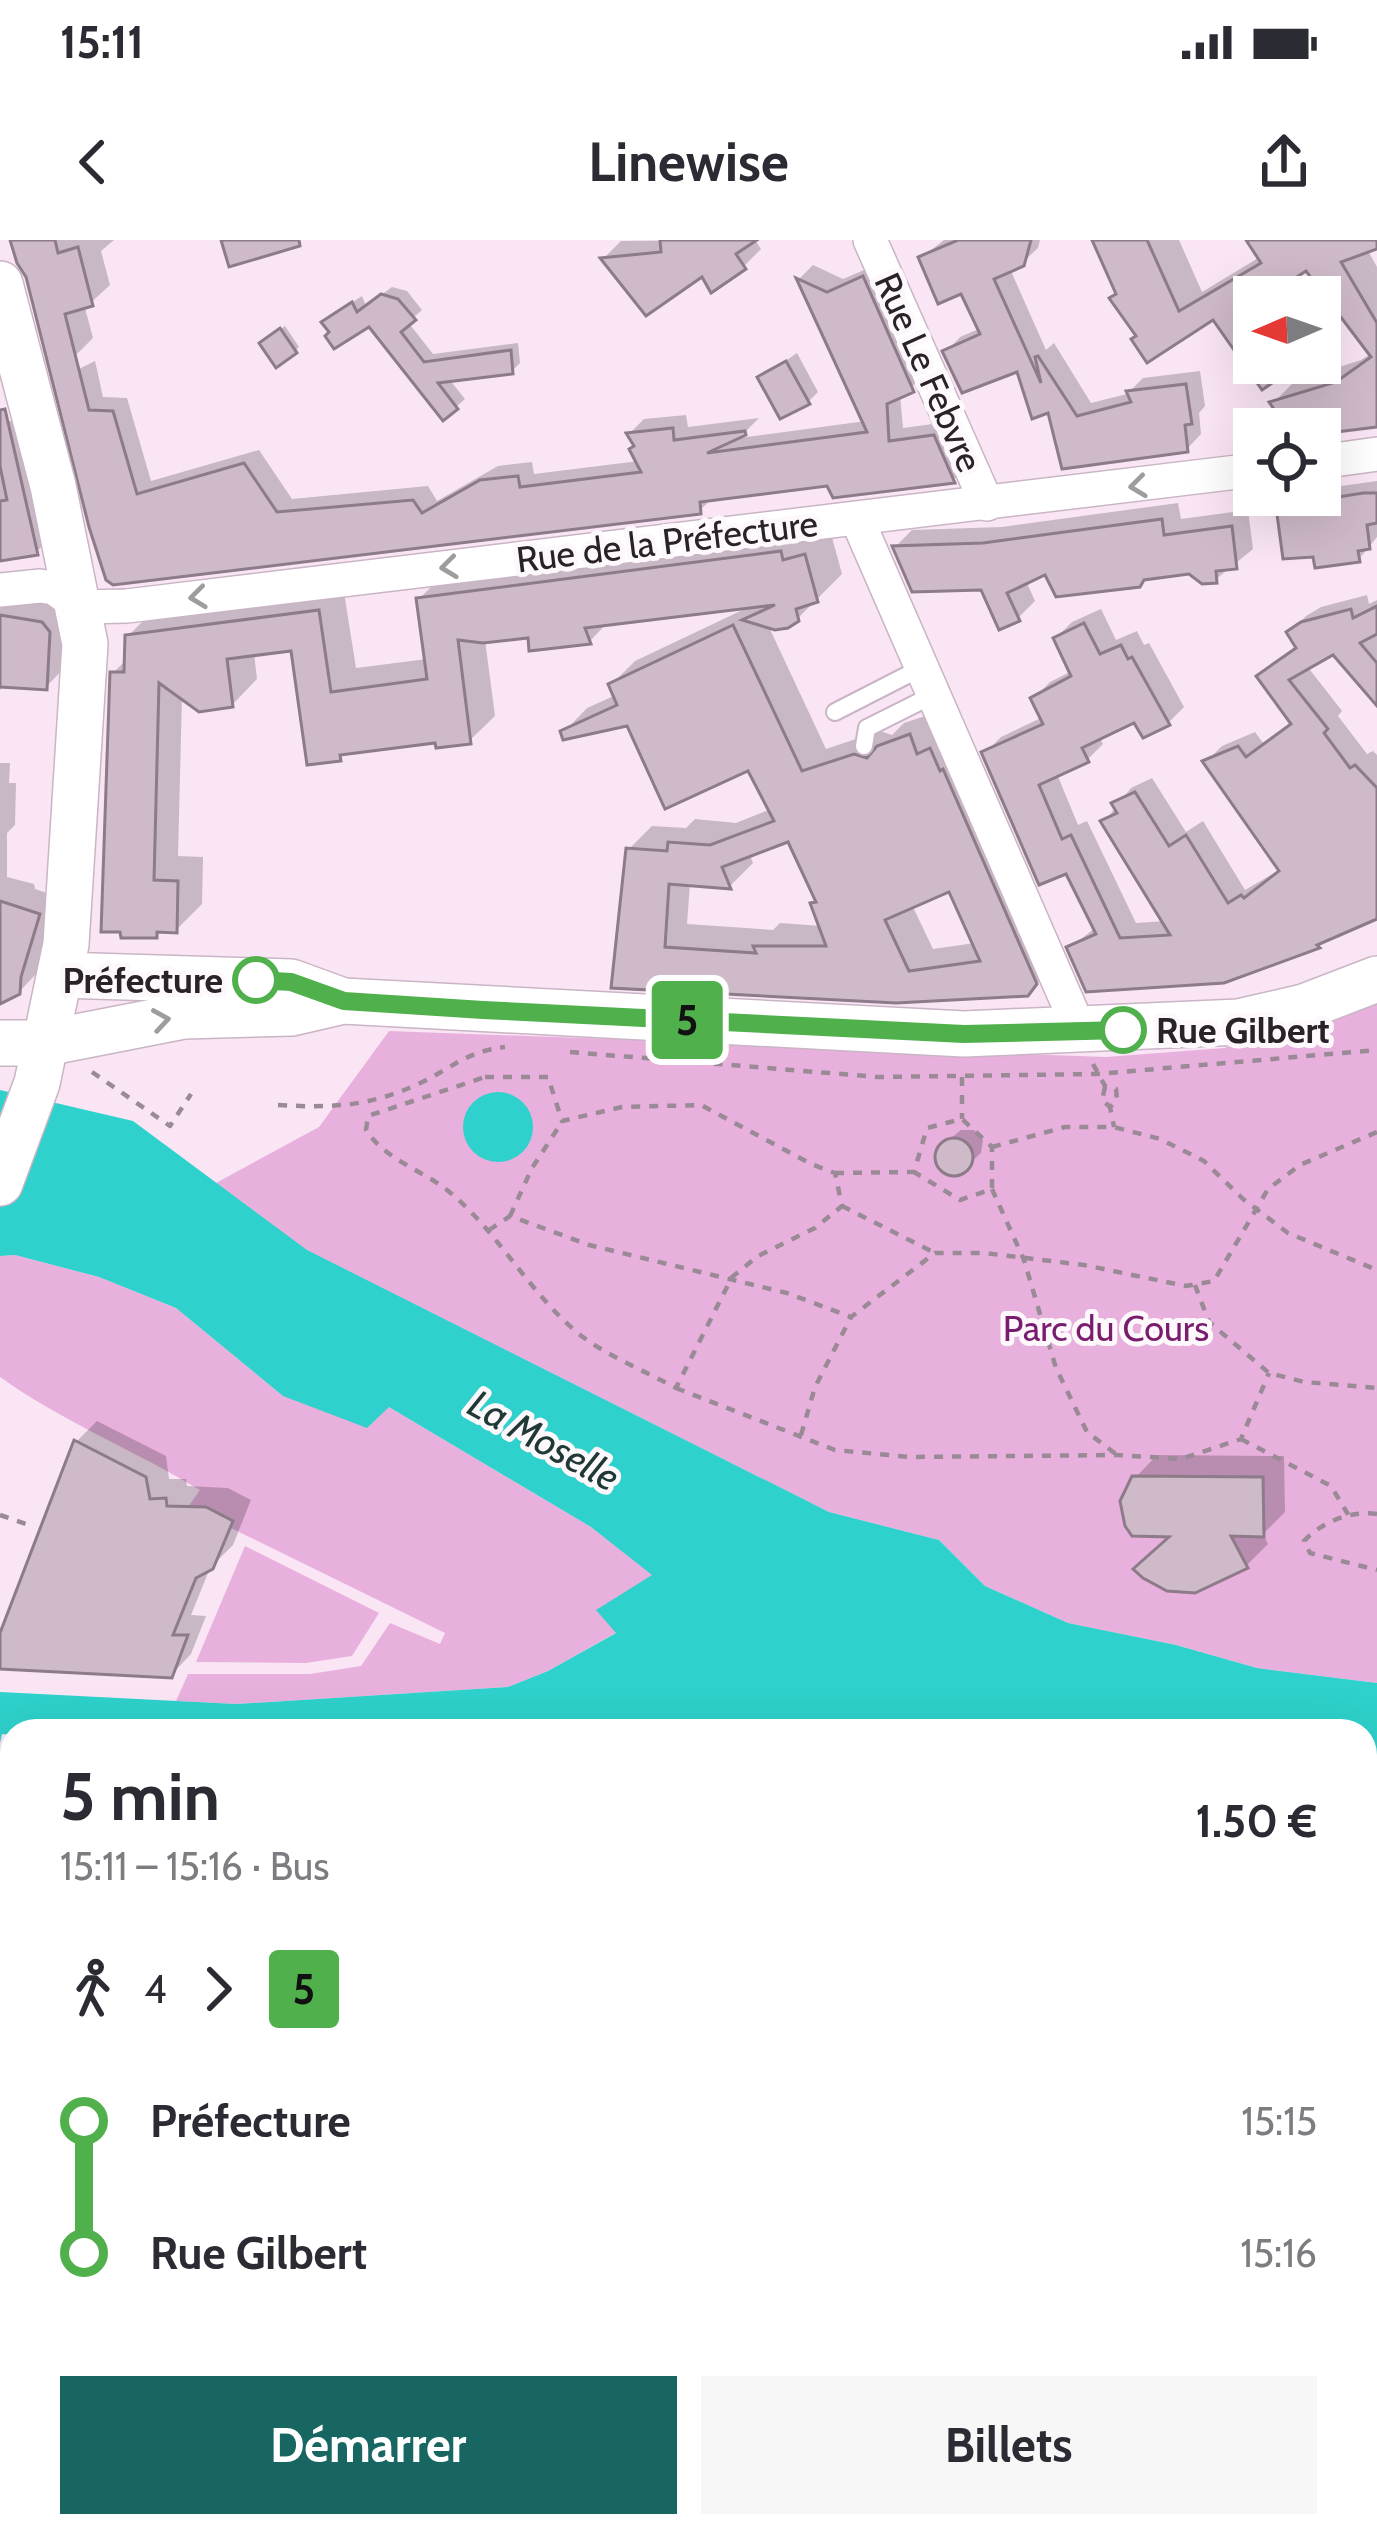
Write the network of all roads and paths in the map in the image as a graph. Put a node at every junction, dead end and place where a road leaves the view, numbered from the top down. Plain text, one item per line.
1 (871, 240) edge
2 (0, 285) edge
3 (1377, 454) edge
4 (1341, 459) edge
5 (1233, 473) edge
6 (986, 504) junction
7 (857, 519) junction
8 (0, 590) edge
9 (80, 607) junction
10 (927, 681) junction
11 (835, 712) dead end
12 (864, 746) dead end
13 (63, 960) junction
14 (1377, 979) edge
15 (344, 1001) junction
16 (1080, 1031) junction
17 (0, 1043) edge
18 (507, 1047) dead end
19 (550, 1050) dead end
20 (1377, 1050) edge
21 (40, 1070) junction
22 (1096, 1074) junction
23 (962, 1076) junction
24 (191, 1094) dead end
25 (361, 1103) junction
26 (278, 1105) dead end
27 (368, 1116) junction
28 (962, 1119) junction
29 (562, 1121) junction
30 (1114, 1127) junction
31 (1377, 1132) edge
32 (992, 1148) junction
33 (914, 1172) junction
34 (835, 1173) junction
35 (0, 1183) edge
36 (992, 1189) junction
37 (842, 1206) junction
38 (1256, 1210) junction
39 (510, 1216) junction
40 (489, 1230) junction
41 (935, 1253) junction
42 (1024, 1260) junction
43 (1377, 1270) edge
44 (732, 1277) junction
45 (1196, 1285) junction
46 (851, 1317) junction
47 (1269, 1373) junction
48 (676, 1388) junction
49 (1377, 1388) edge
50 (801, 1435) junction
51 (1240, 1439) junction
52 (1117, 1455) junction
53 (1377, 1514) edge
54 (0, 1515) edge
55 (1349, 1516) junction
56 (26, 1524) dead end
57 (1377, 1570) edge

1 - 6 street, Rue Le Febvre
2 - 9 street
3 - 4 street
5 -> 6 street, Rue de la Préfecture
6 - 7 street, Rue de la Préfecture
7 -> 9 street, Rue de la Préfecture
7 - 10 street
8 - 9 street
9 - 13 street
10 - 11 lane
10 - 12 lane
10 - 16 street
13 - 15 street
13 - 21 street
14 - 16 street
15 - 16 street
21 -> 15 street
17 - 21 street
18 - 25 path
19 - 23 path
20 - 22 path
21 - 24 path
21 - 35 street
22 - 23 path
22 - 30 path
23 - 28 path
25 - 26 path
25 - 27 path
27 - 29 path
27 - 40 path
28 - 32 path
28 - 33 path
29 - 34 path
29 - 39 path
30 - 32 path
30 - 38 path
31 - 38 path
32 - 36 path
33 - 34 path
33 - 36 path
34 - 37 path
36 - 42 path
37 - 41 path
37 - 44 path
38 - 43 path
38 - 45 path
39 - 40 path
39 - 44 path
40 - 48 path
41 - 42 path
41 - 46 path
42 - 45 path
42 - 52 path
44 - 46 path
44 - 48 path
45 - 47 path
46 - 50 path
47 - 49 path
47 - 51 path
48 - 50 path
50 - 52 path
51 - 52 path
51 - 55 path
53 - 55 path
54 - 56 path
55 - 57 path

